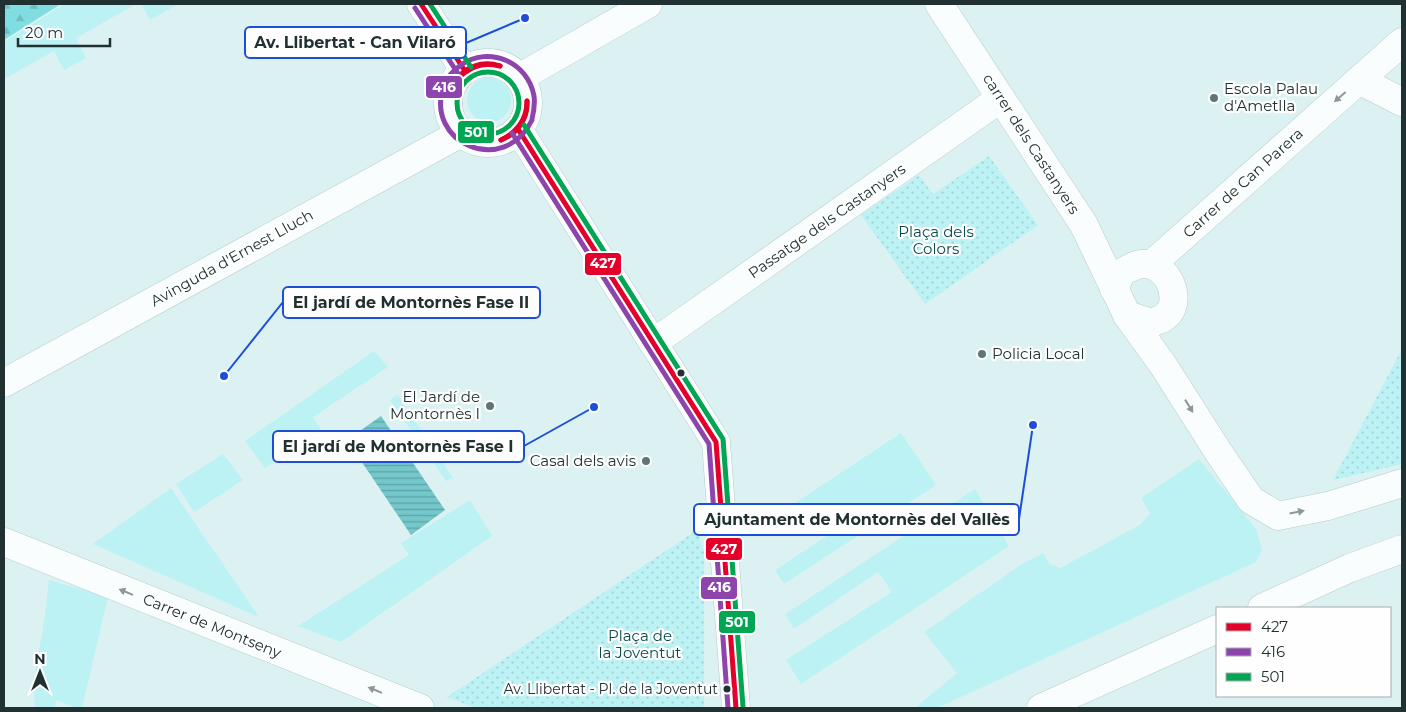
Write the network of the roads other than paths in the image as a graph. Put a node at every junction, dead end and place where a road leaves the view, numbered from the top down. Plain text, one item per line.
1 (420, 4) edge
2 (648, 4) edge
3 (940, 4) edge
4 (1402, 42) edge
5 (465, 71) junction
6 (519, 78) junction
7 (1360, 80) junction
8 (1001, 98) junction
9 (1402, 102) edge
10 (518, 128) junction
11 (461, 133) junction
12 (1084, 225) junction
13 (1145, 264) junction
14 (1114, 289) junction
15 (1127, 315) junction
16 (653, 343) junction
17 (4, 383) edge
18 (1402, 483) edge
19 (4, 542) edge
20 (1402, 549) edge
21 (1264, 607) edge
22 (1216, 628) edge
23 (420, 708) edge
24 (736, 708) edge
25 (1041, 708) edge

1 - 5 street
2 - 6 street
3 - 8 street, carrer dels Castanyers
4 - 7 street, Carrer de Can Parera
5 - 6 street
5 - 11 street
6 - 10 street
7 - 9 street
7 -> 13 street, Carrer de Can Parera
8 - 12 street, carrer dels Castanyers
8 - 16 street, Passatge dels Castanyers
10 - 11 street
10 - 16 street
11 - 17 street, Avinguda d'Ernest Lluch
12 - 13 street
12 - 14 street, carrer dels Castanyers
13 - 14 street
13 - 15 street
14 - 15 street
15 -> 18 street
16 - 24 street
23 -> 19 street, Carrer de Montseny
20 - 21 street
22 - 25 street

